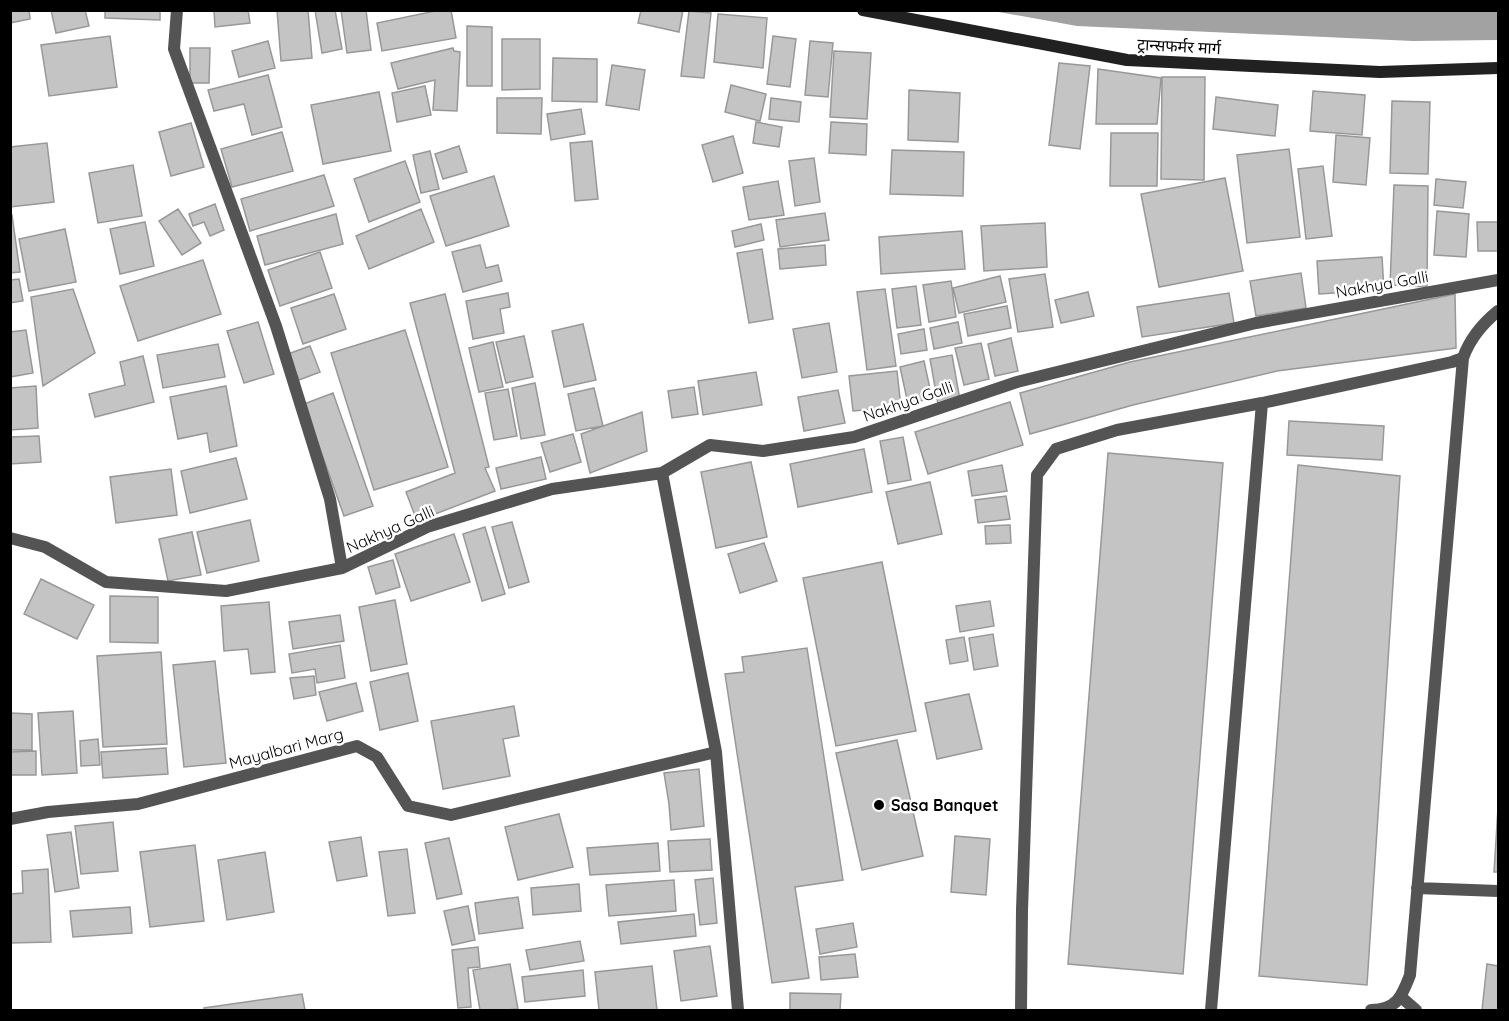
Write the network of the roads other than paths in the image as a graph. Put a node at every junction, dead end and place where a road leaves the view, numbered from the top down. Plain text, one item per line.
1 (177, 10) edge
2 (863, 10) edge
3 (1498, 68) edge
4 (1498, 281) edge
5 (1498, 311) edge
6 (1462, 358) junction
7 (1262, 403) junction
8 (662, 473) junction
9 (10, 538) edge
10 (342, 568) junction
11 (716, 752) junction
12 (10, 819) edge
13 (1417, 888) junction
14 (1498, 891) edge
15 (1401, 997) junction
16 (738, 1011) edge
17 (1021, 1011) edge
18 (1211, 1011) edge
19 (1371, 1011) edge
20 (1416, 1011) edge

1 - 10 street
2 - 3 main road, ट्रान्सफर्मर मार्ग
4 - 8 street, Nakhya Galli
5 - 6 street
6 - 7 street
6 - 13 street
7 - 17 street
7 - 18 street
8 - 10 street, Nakhya Galli
8 - 11 street
9 - 10 street, Nakhya Galli
11 - 12 street, Mayalbari Marg
11 - 16 street
13 - 14 street
13 - 15 street
15 - 19 street
15 - 20 street

